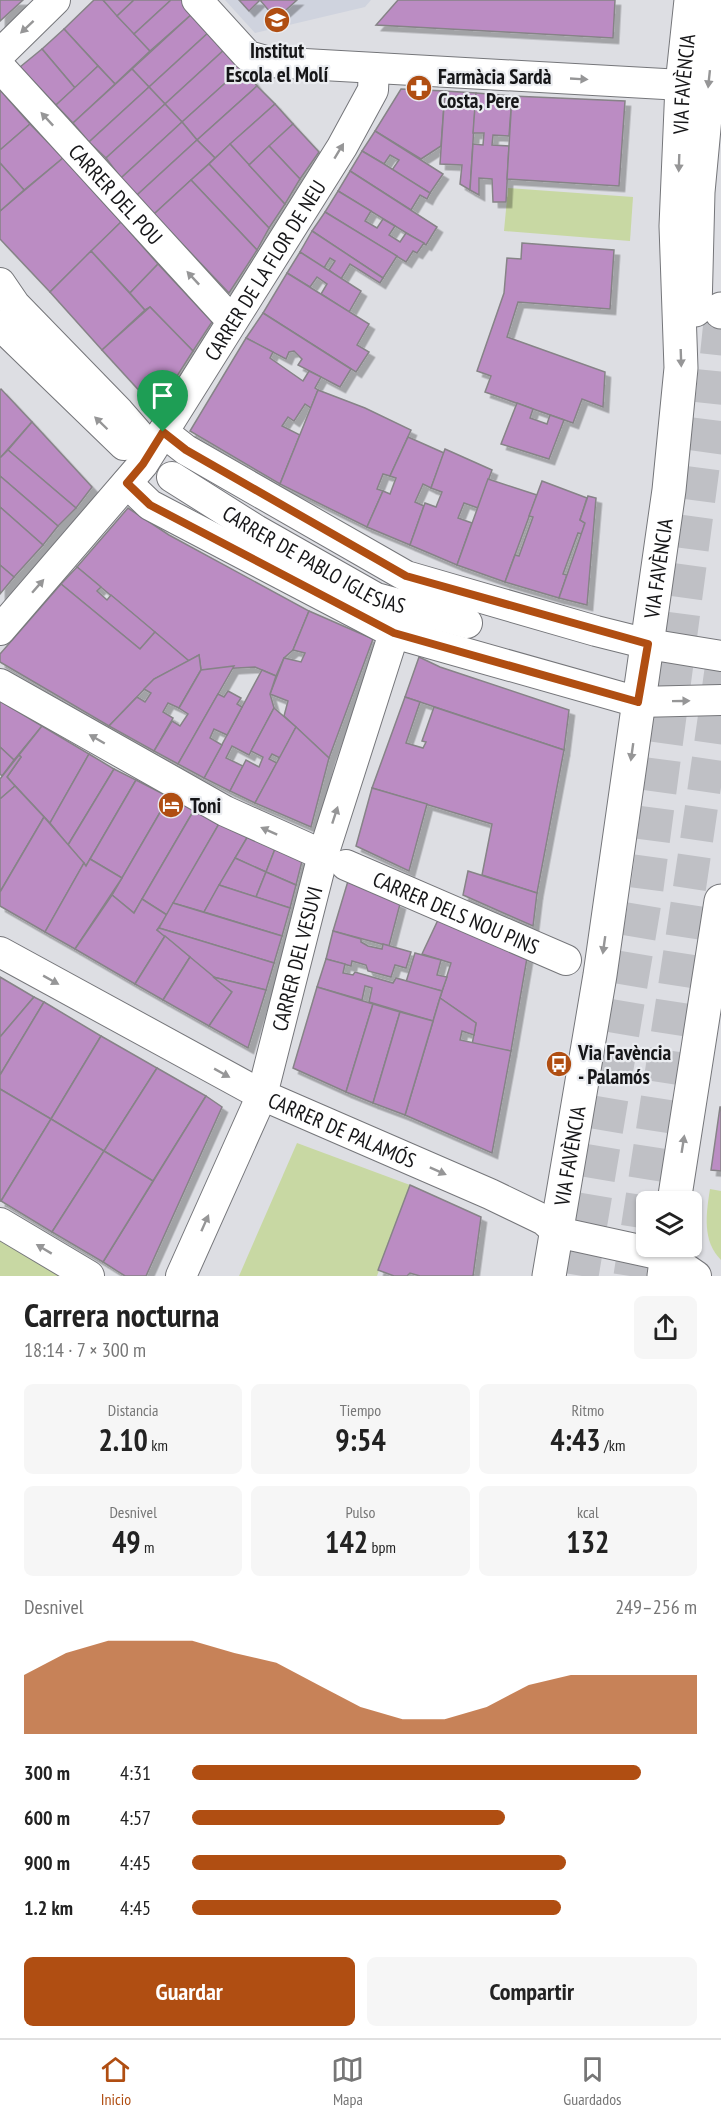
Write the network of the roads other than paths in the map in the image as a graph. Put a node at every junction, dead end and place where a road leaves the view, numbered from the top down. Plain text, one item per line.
1 (55, 0) edge
2 (197, 0) edge
3 (691, 0) edge
4 (717, 0) edge
5 (0, 54) edge
6 (0, 68) edge
7 (374, 68) junction
8 (682, 85) junction
9 (0, 283) edge
10 (712, 310) edge
11 (232, 321) junction
12 (0, 325) edge
13 (145, 456) junction
14 (172, 477) dead end
15 (467, 623) dead end
16 (0, 630) edge
17 (394, 633) junction
18 (648, 644) junction
19 (721, 656) edge
20 (0, 684) edge
21 (721, 700) edge
22 (638, 702) junction
23 (334, 860) junction
24 (721, 901) edge
25 (0, 952) edge
26 (566, 960) dead end
27 (262, 1095) junction
28 (676, 1191) edge
29 (0, 1223) edge
30 (557, 1232) junction
31 (666, 1259) edge
32 (88, 1276) edge
33 (181, 1276) edge
34 (549, 1276) edge
35 (696, 1276) edge

1 -> 5 street
2 - 7 street
3 - 8 main road, VIA FAVÈNCIA
4 -> 10 main road
11 -> 6 street, CARRER DEL POU
7 -> 8 street
11 -> 7 street, CARRER DE LA FLOR DE NEU
8 -> 18 main road, VIA FAVÈNCIA
9 - 13 street, CARRER DE PABLO IGLESIAS
11 - 13 street, CARRER DE LA FLOR DE NEU
13 -> 12 street, CARRER DE PABLO IGLESIAS
16 -> 13 street, CARRER DE LA FLOR DE NEU
13 - 17 street, CARRER DE PABLO IGLESIAS
13 - 18 street, CARRER DE PABLO IGLESIAS
14 - 15 street, CARRER DE PABLO IGLESIAS
17 - 22 street, CARRER DE PABLO IGLESIAS
23 -> 17 street, CARRER DEL VESUVI
18 - 19 street, CARRER DE PABLO IGLESIAS
18 - 22 main road, VIA FAVÈNCIA
23 -> 20 street, CARRER DELS NOU PINS
22 -> 21 street, CARRER DE PABLO IGLESIAS
22 -> 30 main road, VIA FAVÈNCIA
23 - 26 street, CARRER DELS NOU PINS
23 - 27 street, CARRER DEL VESUVI
28 -> 24 main road
25 -> 27 street, CARRER DE PALAMÓS
27 -> 30 street, CARRER DE PALAMÓS
33 -> 27 street, CARRER DEL VESUVI
32 -> 29 street
30 - 31 street, CARRER DE PALAMÓS
30 - 34 main road, VIA FAVÈNCIA
31 - 35 street, CARRER DE PALAMÓS

